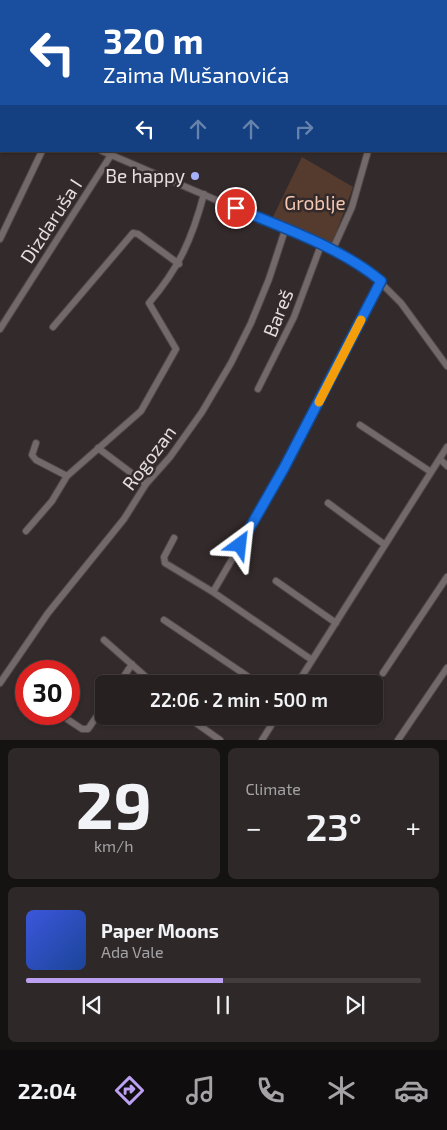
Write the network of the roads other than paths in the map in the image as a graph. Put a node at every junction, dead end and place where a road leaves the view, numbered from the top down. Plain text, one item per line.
1 (42, 152) edge
2 (104, 152) edge
3 (368, 152) edge
4 (111, 155) junction
5 (204, 194) junction
6 (285, 230) junction
7 (0, 239) edge
8 (320, 245) junction
9 (332, 251) junction
10 (179, 264) junction
11 (381, 281) junction
12 (53, 327) dead end
13 (0, 329) edge
14 (447, 366) edge
15 (258, 389) dead end
16 (360, 425) dead end
17 (36, 443) dead end
18 (447, 447) edge
19 (98, 448) junction
20 (440, 459) junction
21 (447, 466) edge
22 (431, 472) junction
23 (67, 476) junction
24 (146, 484) junction
25 (328, 503) dead end
26 (26, 531) dead end
27 (174, 538) dead end
28 (385, 545) junction
29 (447, 577) edge
30 (276, 581) dead end
31 (213, 592) junction
32 (164, 620) dead end
33 (336, 623) junction
34 (104, 640) dead end
35 (312, 660) junction
36 (132, 664) junction
37 (447, 668) edge
38 (384, 673) dead end
39 (125, 675) edge
40 (144, 675) edge
41 (246, 675) edge
42 (303, 675) edge
43 (0, 683) edge
44 (95, 719) edge
45 (76, 725) edge
46 (199, 725) edge
47 (271, 725) edge
48 (220, 740) edge
49 (262, 740) edge
50 (398, 740) edge

1 - 7 street
2 - 4 street
3 - 9 street
4 - 5 street
4 - 13 street, Dizdaruša I
5 - 6 street
5 - 10 street, Rogozan
6 - 8 street
6 - 24 street, Rogozan
8 - 9 street
8 - 15 street, Bareš
9 - 11 street
10 - 12 street
10 - 19 street, Rogozan
11 - 14 street
11 - 31 street
16 - 22 street
17 - 23 street
18 - 20 street
19 - 23 street, Rogozan
19 - 24 street
20 - 21 street
20 - 22 street
22 - 28 street
23 - 26 street, Rogozan
24 - 43 street, Rogozan
25 - 28 street
27 - 31 street
28 - 33 street
29 - 38 street
30 - 33 street
31 - 35 street
32 - 41 street
33 - 35 street
34 - 36 street
35 - 42 street
36 - 39 street
36 - 40 street
37 - 50 street
44 - 45 street
46 - 48 street
47 - 49 street

